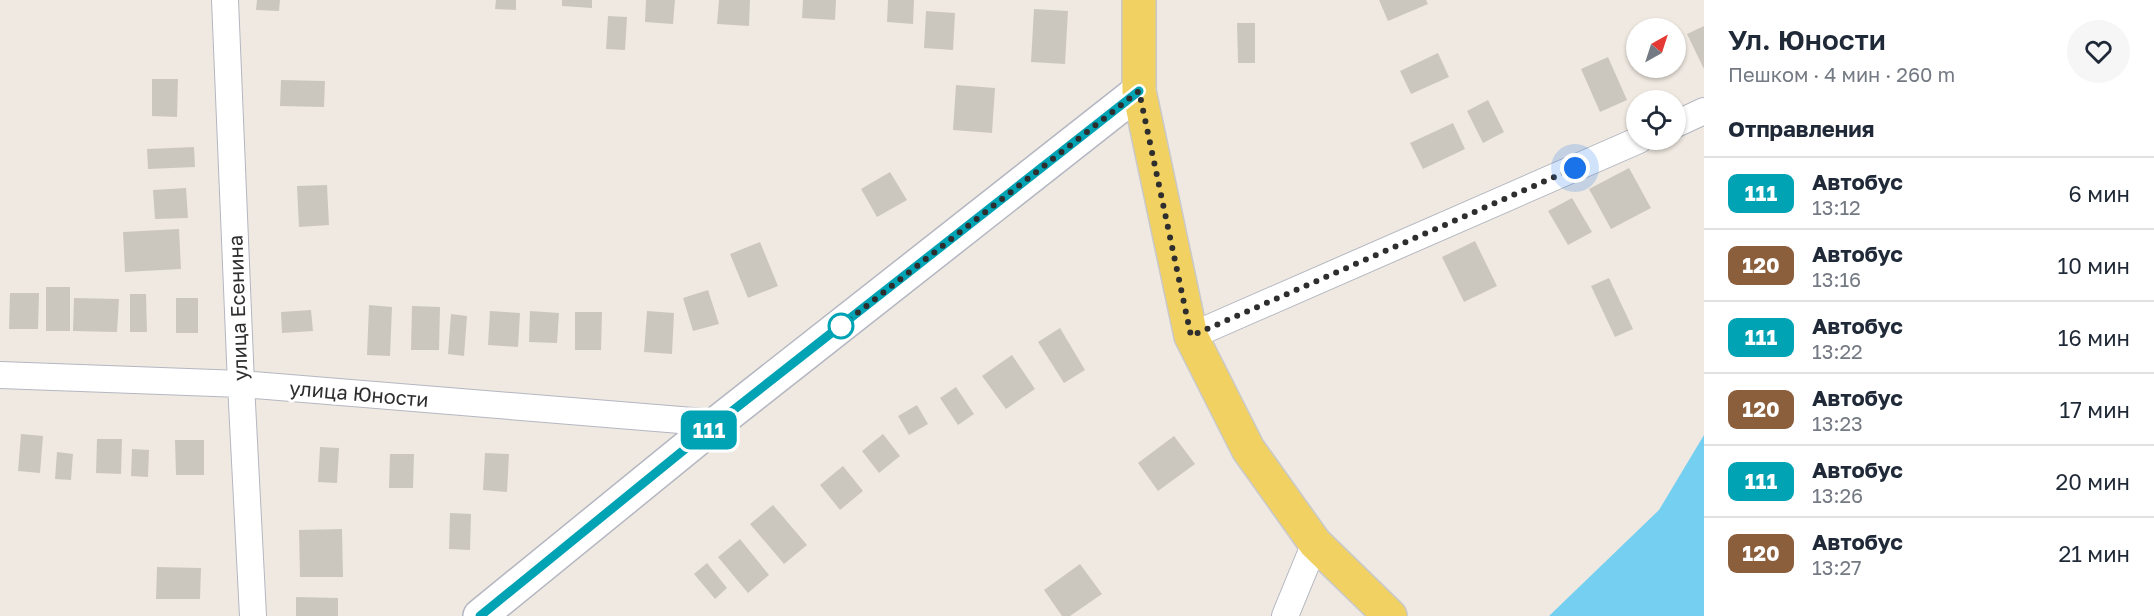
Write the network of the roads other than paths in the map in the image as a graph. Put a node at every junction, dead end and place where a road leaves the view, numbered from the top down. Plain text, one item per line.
1 (225, 0) edge
2 (1139, 0) edge
3 (1139, 91) junction
4 (1704, 111) edge
5 (1686, 119) edge
6 (1626, 146) edge
7 (1191, 336) junction
8 (0, 375) edge
9 (241, 384) junction
10 (717, 423) junction
11 (1315, 543) junction
12 (254, 616) edge
13 (480, 616) edge
14 (1285, 616) edge
15 (1390, 616) edge

1 - 9 street, улица Есенина
2 - 3 main road
3 - 7 main road
3 - 10 main road
4 - 5 street
6 - 7 street
7 - 11 main road
8 - 9 street, улица Юности
9 - 10 street, улица Юности
9 - 12 street, улица Есенина
10 - 13 main road
11 - 14 street
11 - 15 main road

